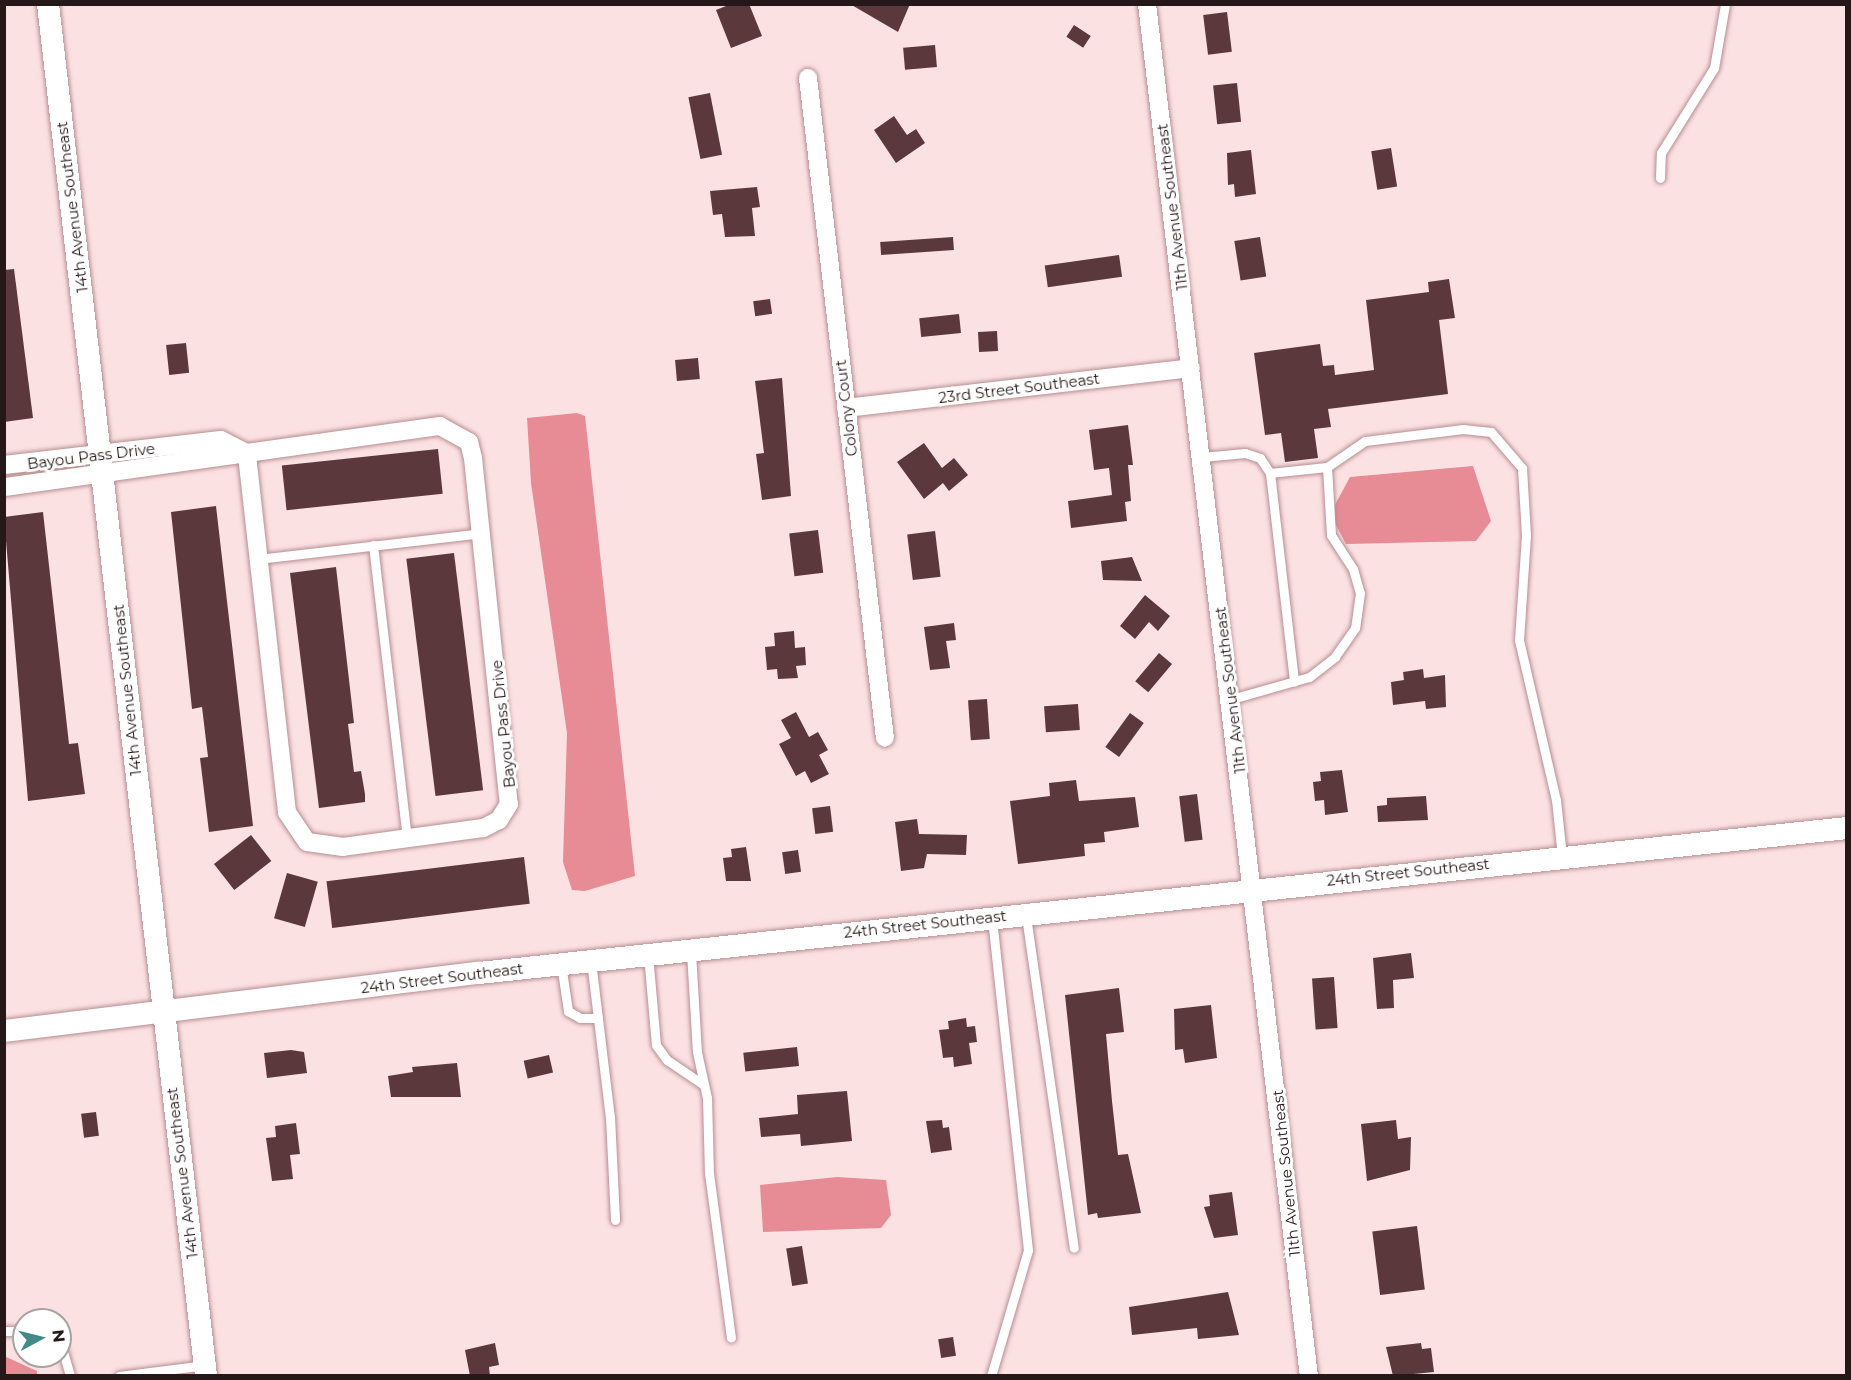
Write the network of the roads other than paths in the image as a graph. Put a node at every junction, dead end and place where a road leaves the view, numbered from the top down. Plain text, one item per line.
1 (48, 4) edge
2 (1147, 4) edge
3 (1725, 4) edge
4 (808, 78) dead end
5 (1660, 178) dead end
6 (1191, 368) junction
7 (846, 408) junction
8 (246, 453) junction
9 (1202, 457) junction
10 (4, 465) edge
11 (102, 465) junction
12 (1327, 467) junction
13 (1270, 473) junction
14 (4, 487) edge
15 (482, 533) junction
16 (374, 545) junction
17 (258, 559) junction
18 (1294, 682) junction
19 (1231, 699) junction
20 (885, 738) dead end
21 (1846, 828) edge
22 (407, 838) junction
23 (1562, 856) junction
24 (1254, 888) junction
25 (1026, 913) junction
26 (992, 917) junction
27 (691, 950) junction
28 (648, 954) junction
29 (591, 961) junction
30 (561, 964) junction
31 (163, 1012) junction
32 (598, 1017) junction
33 (4, 1030) edge
34 (704, 1085) junction
35 (615, 1220) dead end
36 (1074, 1248) dead end
37 (731, 1338) dead end
38 (205, 1370) edge
39 (119, 1376) edge
40 (991, 1376) edge
41 (1309, 1376) edge

1 - 11 street, 14th Avenue Southeast
2 - 6 street, 11th Avenue Southeast
3 - 5 lane
4 - 7 street, Colony Court
6 - 7 street, 23rd Street Southeast
6 - 9 street, 11th Avenue Southeast
7 - 20 street, Colony Court
8 - 11 street, Bayou Pass Drive
8 - 15 street, Bayou Pass Drive
8 - 17 street, Bayou Pass Drive
9 - 13 lane
9 - 19 street, 11th Avenue Southeast
10 - 11 street, Bayou Pass Drive
11 - 14 street, Bayou Pass Drive
11 - 31 street, 14th Avenue Southeast
12 - 13 lane
12 - 18 lane
12 - 23 lane
13 - 18 lane
15 - 16 lane
15 - 22 street, Bayou Pass Drive
16 - 17 lane
16 - 22 lane
17 - 22 street, Bayou Pass Drive
18 - 19 lane
19 - 24 street, 11th Avenue Southeast
21 - 23 street, 24th Street Southeast
23 - 24 street, 24th Street Southeast
24 - 25 street, 24th Street Southeast
24 - 41 street, 11th Avenue Southeast
25 - 26 street, 24th Street Southeast
25 - 36 lane
26 - 27 street, 24th Street Southeast
26 - 40 lane
27 - 28 street, 24th Street Southeast
27 - 34 lane
28 - 29 street, 24th Street Southeast
28 - 34 lane
29 - 30 street, 24th Street Southeast
29 - 32 lane
30 - 31 street, 24th Street Southeast
30 - 32 lane
31 - 33 street, 24th Street Southeast
31 - 38 street, 14th Avenue Southeast
32 - 35 lane
34 - 37 lane
38 - 39 lane

